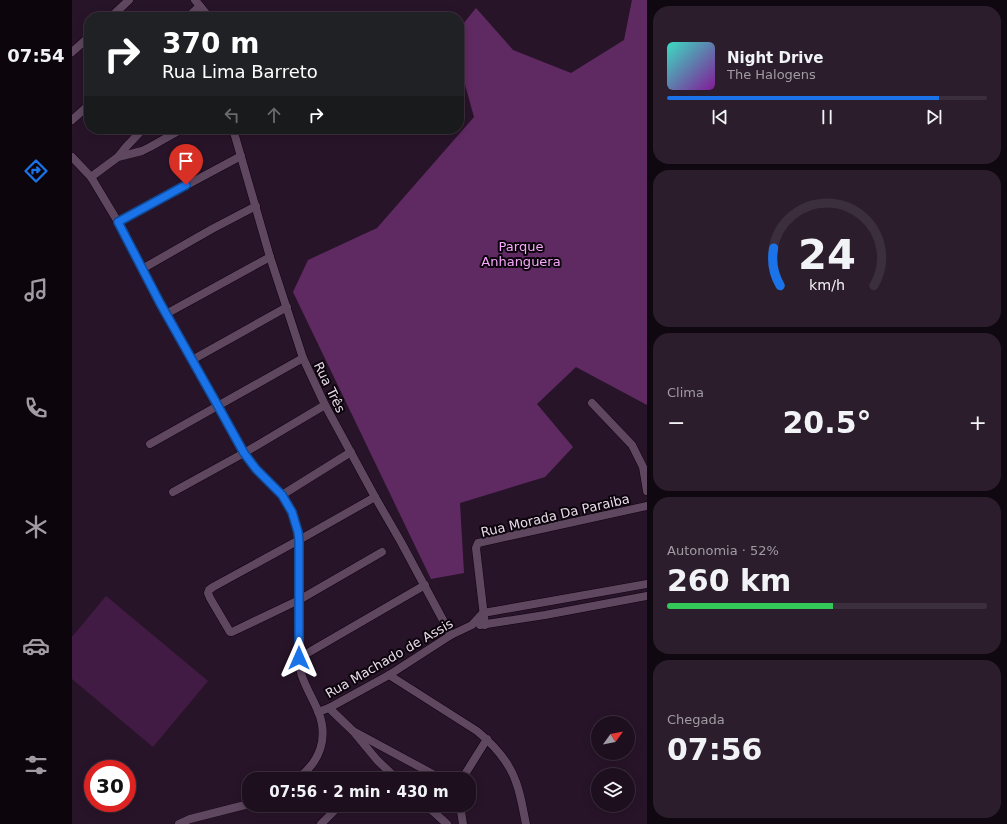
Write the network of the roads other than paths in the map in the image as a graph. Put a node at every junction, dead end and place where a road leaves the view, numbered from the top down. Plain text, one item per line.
1 (129, 0) edge
2 (197, 3) edge
3 (116, 12) edge
4 (191, 12) edge
5 (205, 12) edge
6 (84, 41) edge
7 (72, 52) edge
8 (84, 109) edge
9 (72, 120) edge
10 (138, 134) edge
11 (173, 134) edge
12 (234, 134) edge
13 (241, 156) junction
14 (72, 157) edge
15 (118, 157) junction
16 (91, 176) junction
17 (256, 206) junction
18 (118, 222) junction
19 (270, 257) junction
20 (142, 269) junction
21 (286, 307) junction
22 (166, 314) junction
23 (303, 358) junction
24 (192, 360) junction
25 (592, 403) dead end
26 (218, 406) junction
27 (325, 406) junction
28 (150, 444) dead end
29 (351, 452) junction
30 (244, 453) junction
31 (647, 491) edge
32 (173, 492) dead end
33 (282, 495) junction
34 (375, 496) junction
35 (647, 506) edge
36 (299, 540) junction
37 (382, 552) dead end
38 (647, 584) edge
39 (424, 585) junction
40 (647, 596) edge
41 (572, 598) junction
42 (299, 600) junction
43 (575, 609) junction
44 (483, 613) junction
45 (472, 625) junction
46 (485, 625) junction
47 (451, 636) junction
48 (299, 658) junction
49 (389, 675) junction
50 (329, 708) junction
51 (318, 712) junction
52 (353, 731) junction
53 (487, 739) junction
54 (305, 772) edge
55 (390, 772) edge
56 (429, 772) edge
57 (466, 772) edge
58 (242, 806) edge
59 (333, 812) edge
60 (434, 812) edge
61 (461, 812) edge
62 (180, 824) edge
63 (321, 824) edge
64 (447, 824) edge
65 (463, 824) edge
66 (526, 824) edge

1 - 3 street
2 - 4 street
2 - 5 street
6 - 7 street
8 - 9 street
10 - 15 street
11 - 15 street
12 - 13 street, Rua Três
13 - 17 street, Rua Três
13 - 18 street
14 - 16 street
15 - 16 street
16 - 18 street
17 - 19 street, Rua Três
17 - 20 street
18 - 20 street
19 - 21 street, Rua Três
19 - 22 street
20 - 22 street
21 - 23 street, Rua Três
21 - 24 street
22 - 24 street
23 - 26 street
23 - 27 street, Rua Três
24 - 26 street
25 - 31 street
26 - 28 street
26 - 30 street
27 - 29 street, Rua Três
27 - 30 street
29 - 33 street
29 - 34 street, Rua Três
30 - 32 street
30 - 33 street
33 - 36 street
34 - 36 street
34 - 39 street, Rua Três
35 - 44 street, Rua Morada Da Paraiba
36 - 42 street
36 - 42 street
37 - 42 street
38 - 41 street
39 - 47 street, Rua Três
39 - 48 street
40 - 43 street, Rua Machado de Assis
41 - 43 street
41 - 44 street
42 - 48 street
43 - 46 street, Rua Machado de Assis
44 - 45 street, Rua Machado de Assis
44 - 46 street, Rua Morada Da Paraiba
45 - 46 street, Rua Machado de Assis
45 - 47 street, Rua Machado de Assis
47 - 49 street, Rua Machado de Assis
48 - 51 street
49 - 50 street, Rua Machado de Assis
49 - 53 street
50 - 51 street, Rua Machado de Assis
50 - 52 street
51 - 54 street
52 - 55 street
52 - 56 street
53 - 57 street
53 - 66 street
58 - 62 street
59 - 63 street
60 - 64 street
61 - 65 street

